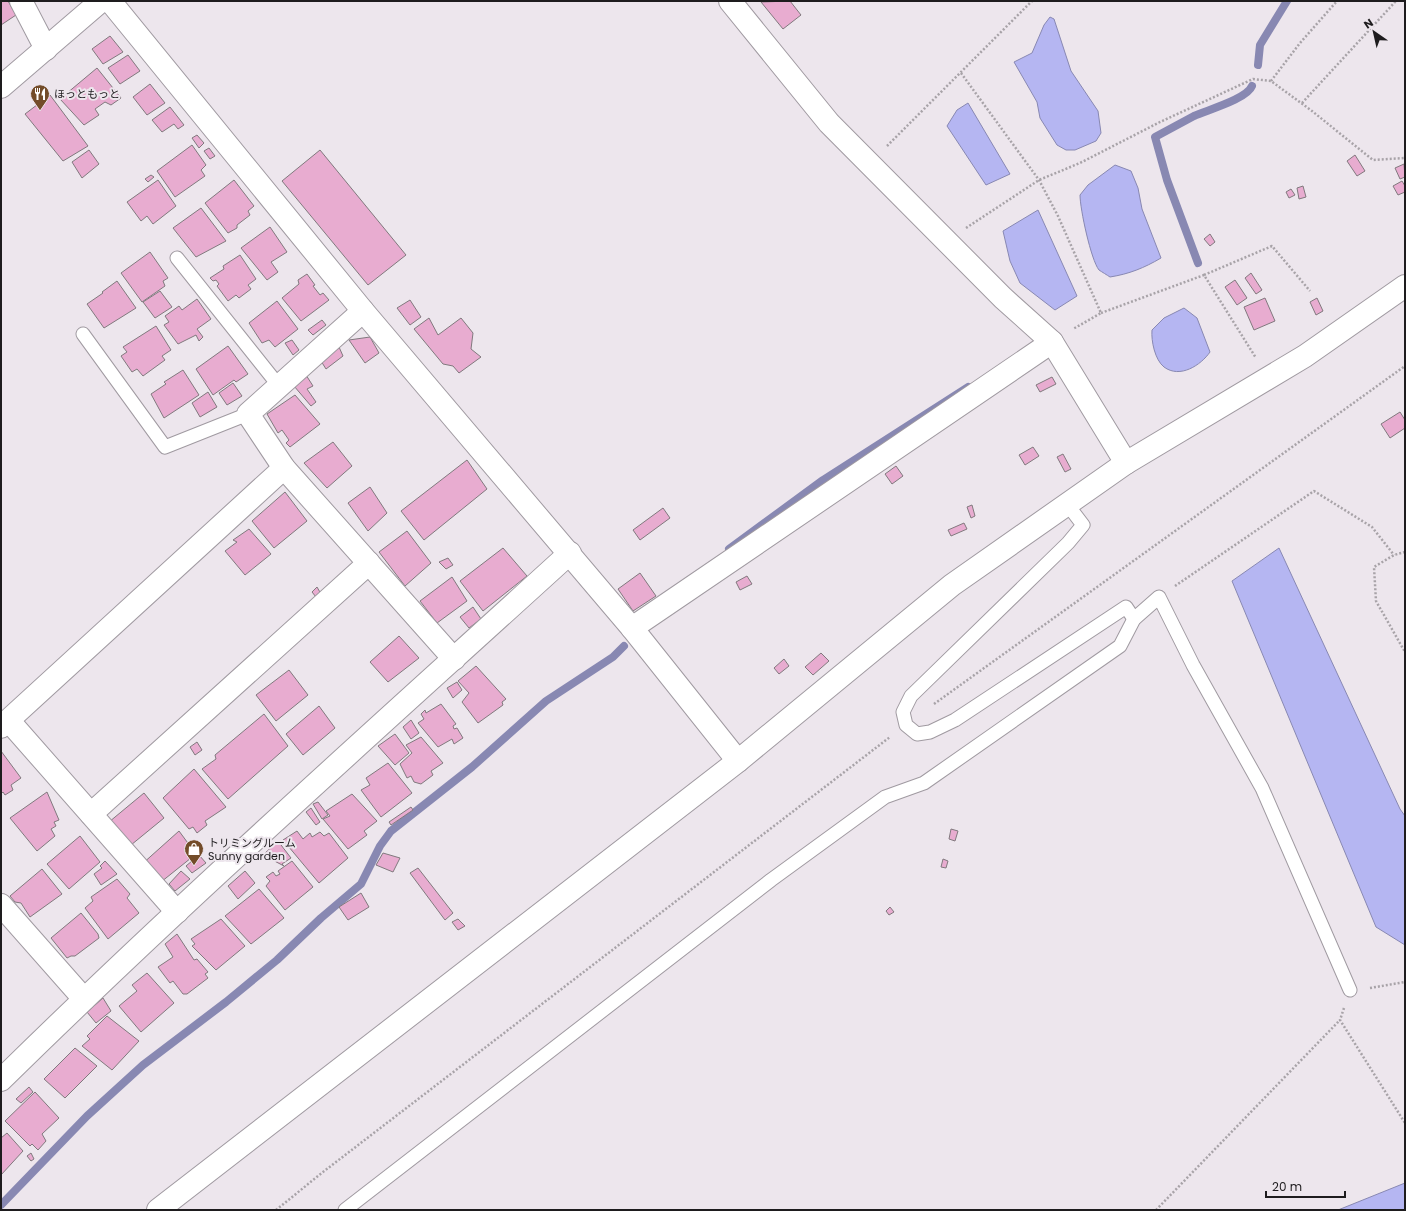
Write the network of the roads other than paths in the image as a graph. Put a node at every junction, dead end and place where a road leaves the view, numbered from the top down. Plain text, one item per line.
1 (21, 1) edge
2 (101, 1) edge
3 (110, 1) edge
4 (730, 1) edge
5 (46, 49) junction
6 (1, 87) edge
7 (177, 258) dead end
8 (1405, 286) edge
9 (363, 311) junction
10 (83, 334) dead end
11 (1052, 342) junction
12 (279, 386) junction
13 (248, 414) junction
14 (1126, 463) junction
15 (284, 468) junction
16 (1068, 504) junction
17 (570, 553) junction
18 (368, 563) junction
19 (1134, 619) junction
20 (632, 628) junction
21 (454, 659) junction
22 (5, 724) edge
23 (738, 761) junction
24 (91, 814) junction
25 (1, 905) edge
26 (177, 912) junction
27 (1350, 990) road end
28 (84, 999) junction
29 (1, 1080) edge
30 (158, 1210) edge
31 (345, 1210) edge

1 - 5 street
2 - 5 street
3 - 9 street
4 - 11 street
5 - 6 street
7 - 12 lane
8 - 14 street
9 - 12 street
9 - 17 street
10 - 13 lane
11 - 14 street
11 - 20 street
12 - 13 street
13 - 15 street
14 - 16 street
15 - 18 street
15 - 22 street
16 - 19 lane
16 - 23 street
17 - 20 street
17 - 21 street
18 - 21 street
18 - 24 street
19 - 27 lane
19 - 31 lane
20 - 23 street
21 - 26 street
22 - 24 street
23 - 30 street
24 - 26 street
25 - 28 street
26 - 28 street
28 - 29 street

